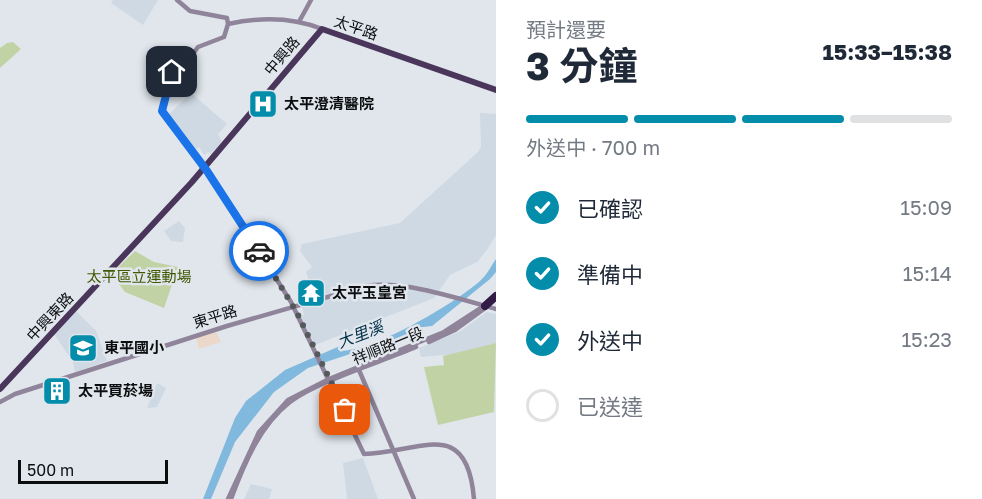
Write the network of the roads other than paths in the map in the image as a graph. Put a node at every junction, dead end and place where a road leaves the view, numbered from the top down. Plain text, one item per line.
1 (177, 0) edge
2 (311, 0) edge
3 (300, 20) junction
4 (228, 24) junction
5 (322, 28) junction
6 (496, 90) edge
7 (204, 167) junction
8 (192, 182) joint
9 (496, 296) edge
10 (293, 306) junction
11 (484, 306) junction
12 (496, 309) edge
13 (357, 369) junction
14 (330, 380) junction
15 (0, 389) edge
16 (0, 402) edge
17 (391, 451) junction
18 (230, 499) edge
19 (413, 499) edge
20 (474, 499) edge

1 - 4 street, 太平路
2 - 3 street
3 - 4 street, 太平路
3 - 5 street, 太平路
4 - 7 street
5 - 6 main road, 太平路
5 - 7 main road, 中興路
7 - 8 main road, 中興路
7 - 10 street
8 - 15 main road, 中興東路
9 - 11 highway
10 - 11 street, 東平路
10 - 14 street
10 - 16 street, 東平路
11 - 12 street
11 - 13 street, 祥順路一段
13 - 14 street, 祥順路一段
13 - 17 street
14 - 17 street
14 - 18 street, 祥順路一段
17 - 19 street
17 - 20 street

